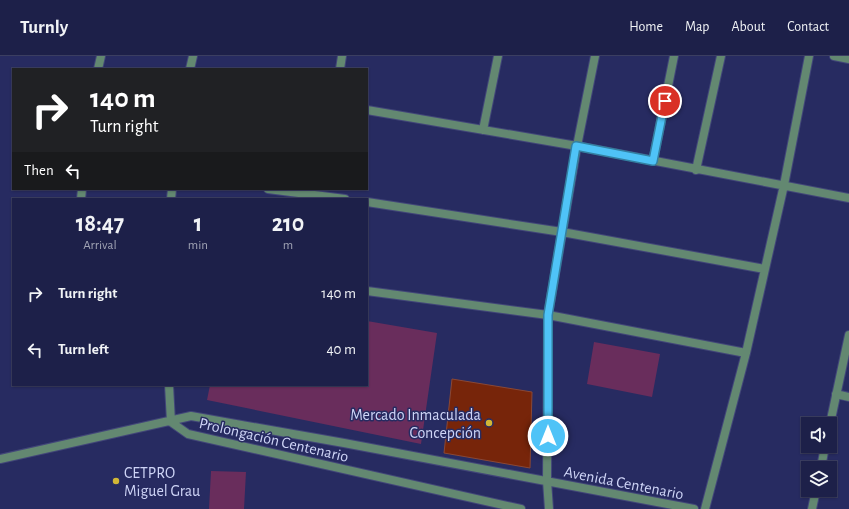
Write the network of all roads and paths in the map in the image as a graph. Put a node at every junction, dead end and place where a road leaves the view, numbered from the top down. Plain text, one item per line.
1 (100, 56) edge
2 (193, 56) edge
3 (342, 56) edge
4 (498, 56) edge
5 (595, 56) edge
6 (674, 56) edge
7 (720, 56) edge
8 (809, 56) edge
9 (834, 56) edge
10 (849, 59) edge
11 (98, 68) edge
12 (190, 68) edge
13 (340, 68) edge
14 (368, 110) edge
15 (483, 130) junction
16 (576, 146) junction
17 (653, 161) junction
18 (696, 170) junction
19 (784, 185) junction
20 (276, 190) edge
21 (337, 198) edge
22 (849, 198) edge
23 (368, 202) edge
24 (562, 232) junction
25 (765, 269) junction
26 (368, 291) edge
27 (548, 315) junction
28 (849, 335) edge
29 (746, 353) junction
30 (169, 386) edge
31 (836, 394) junction
32 (849, 397) edge
33 (831, 417) edge
34 (171, 422) junction
35 (0, 459) edge
36 (547, 481) junction
37 (815, 497) edge
38 (521, 509) edge
39 (549, 509) edge
40 (694, 509) edge
41 (705, 509) edge
42 (812, 509) edge

1 - 11 street
2 - 12 street
3 - 13 street
4 - 15 street
5 - 16 street
6 - 17 street
7 - 18 street
8 - 19 street
9 - 10 street
14 - 15 street
15 - 16 street
16 - 17 street
16 - 24 street
17 - 18 street
18 - 19 street
19 - 22 street
19 - 25 street
20 - 21 street
23 - 24 street
24 - 25 street
24 - 27 street
25 - 29 street
26 - 27 street
27 - 29 street
27 - 36 street
28 - 31 street
29 - 41 street
30 - 34 street
31 - 32 street
31 - 33 street
34 - 35 street
34 - 36 street, Avenida Centenario
34 - 38 street, Prolongación Centenario
36 - 39 street
36 - 40 street, Avenida Centenario
37 - 42 street

